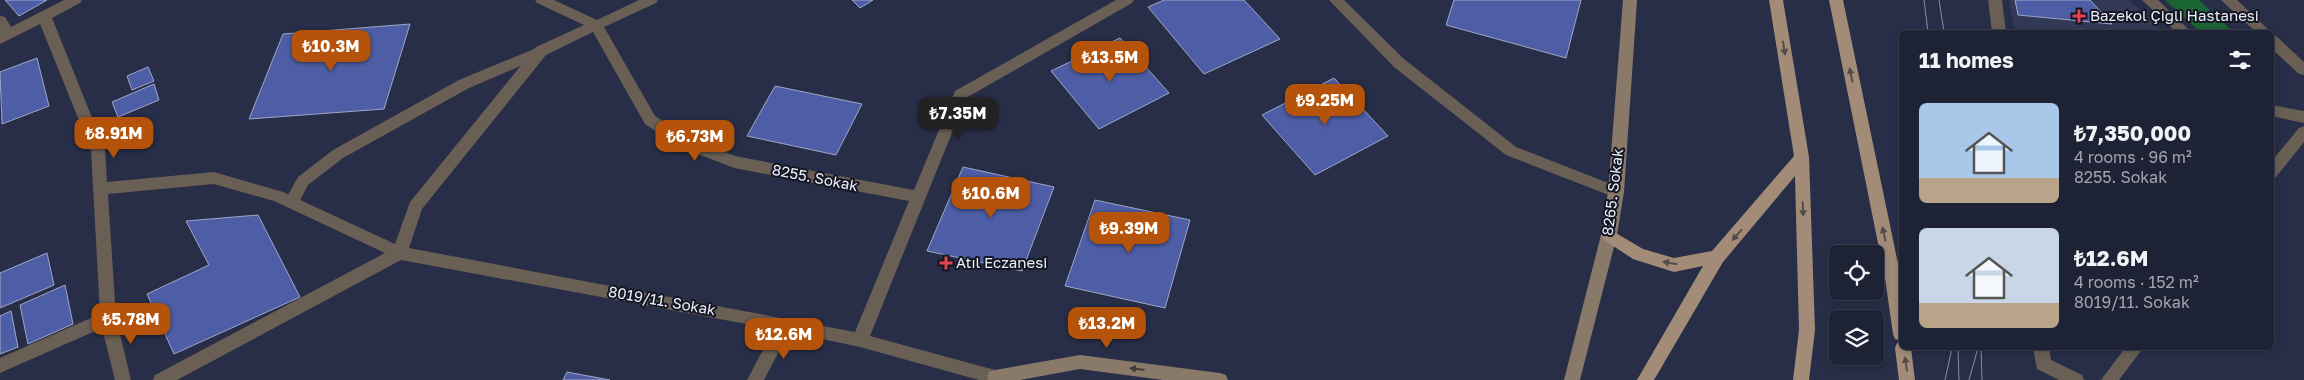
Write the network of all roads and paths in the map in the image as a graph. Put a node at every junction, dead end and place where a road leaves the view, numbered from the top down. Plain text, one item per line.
1 (75, 0) edge
2 (542, 0) edge
3 (651, 0) edge
4 (1127, 0) edge
5 (1336, 0) edge
6 (1630, 0) edge
7 (1776, 0) edge
8 (1836, 0) edge
9 (1995, 0) edge
10 (2149, 0) edge
11 (2228, 0) edge
12 (44, 16) junction
13 (0, 21) edge
14 (596, 25) junction
15 (1999, 30) edge
16 (2182, 30) edge
17 (2262, 30) edge
18 (4, 37) edge
19 (2274, 43) edge
20 (541, 51) junction
21 (2304, 70) edge
22 (2274, 111) edge
23 (2304, 117) edge
24 (2304, 132) edge
25 (1802, 157) junction
26 (2274, 169) edge
27 (100, 189) junction
28 (1616, 192) junction
29 (919, 197) junction
30 (292, 202) junction
31 (1609, 235) junction
32 (400, 253) junction
33 (1717, 257) junction
34 (108, 318) junction
35 (1899, 321) edge
36 (786, 324) junction
37 (860, 340) junction
38 (1903, 350) edge
39 (2041, 350) edge
40 (2133, 350) edge
41 (0, 366) edge
42 (998, 379) edge
43 (123, 380) edge
44 (161, 380) edge
45 (755, 380) edge
46 (1220, 380) edge
47 (1572, 380) edge
48 (1645, 380) edge
49 (1801, 380) edge
50 (1907, 380) edge
51 (2076, 380) edge
52 (2109, 380) edge

1 - 12 street
2 - 14 street
3 - 14 street
4 - 29 street
5 - 28 street
6 - 28 street, 8265. Sokak
7 -> 25 main road
35 -> 8 main road
9 - 15 street
10 - 16 street
11 - 17 street
12 - 18 street
12 - 27 street
13 - 18 street
14 - 20 street
14 - 29 street, 8255. Sokak
19 - 21 street
20 - 30 street
20 - 32 street
22 - 23 street
24 - 26 street
25 -> 33 main road
25 -> 49 main road
27 - 30 street, 8019/11. Sokak
27 - 34 street
28 - 31 street, 8265. Sokak
29 - 37 street
30 - 32 street, 8019/11. Sokak
33 -> 31 main road
31 - 47 street, 8265. Sokak
32 - 36 street, 8019/11. Sokak
32 - 44 street
33 - 48 main road
34 - 41 street
34 - 43 street
36 - 37 street, 8019/11. Sokak
36 - 45 street
37 - 42 street, 8019/11. Sokak
50 -> 38 main road
39 - 51 street
40 - 52 street
46 -> 42 street

